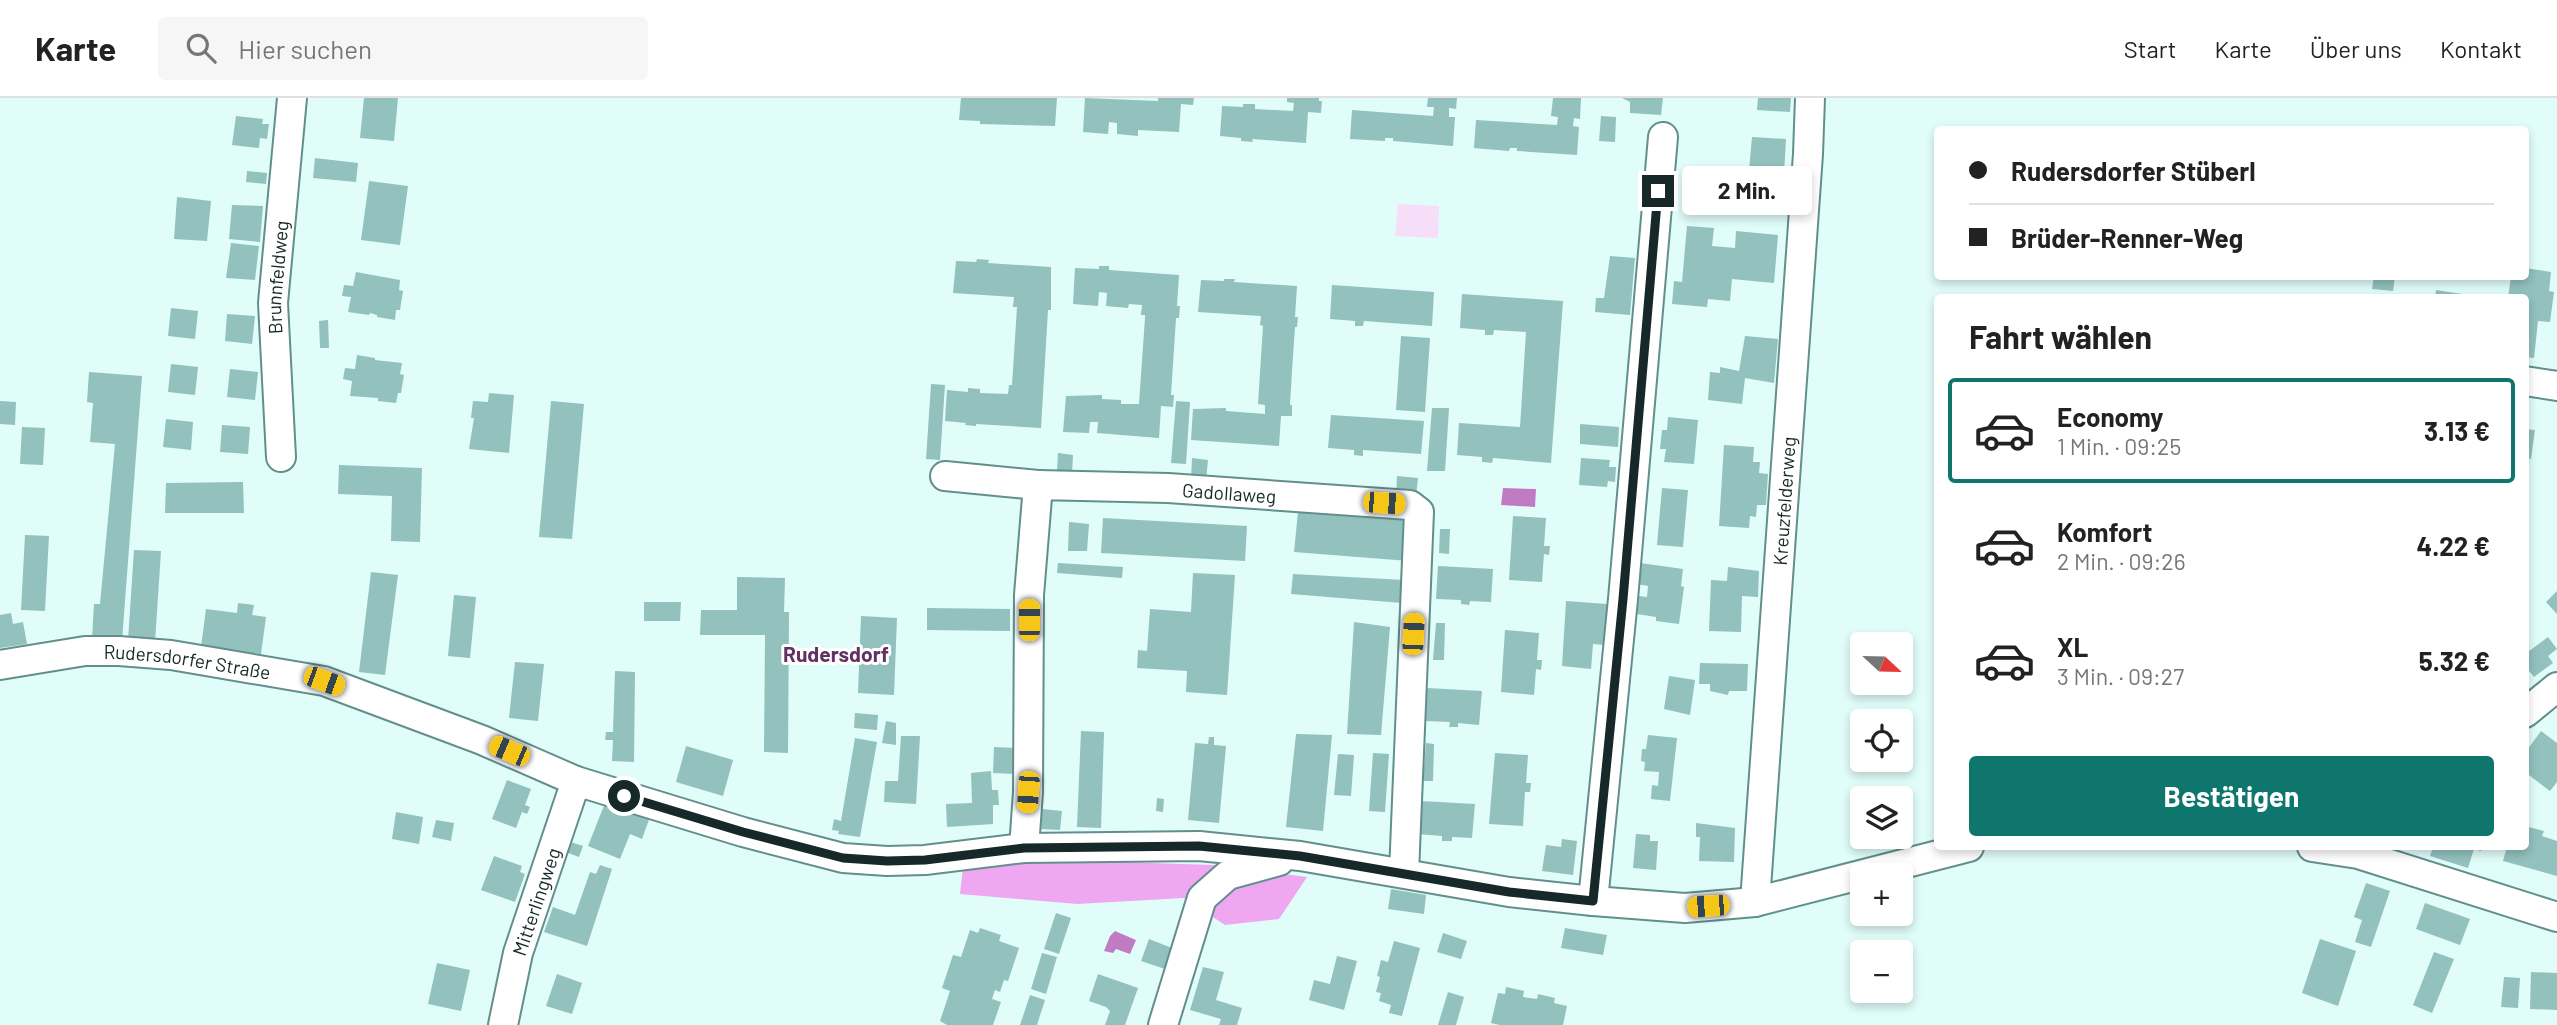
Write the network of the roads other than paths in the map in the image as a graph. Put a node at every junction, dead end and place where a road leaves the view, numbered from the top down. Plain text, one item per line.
1 (292, 98) edge
2 (1810, 98) edge
3 (1663, 137) dead end
4 (2529, 382) edge
5 (2557, 386) edge
6 (281, 457) dead end
7 (945, 476) dead end
8 (1038, 485) junction
9 (0, 665) edge
10 (2557, 687) edge
11 (2529, 710) edge
12 (576, 781) junction
13 (1024, 848) junction
14 (1957, 850) edge
15 (2362, 850) edge
16 (1300, 856) junction
17 (1404, 873) junction
18 (1593, 901) junction
19 (1755, 902) junction
20 (2557, 917) edge
21 (503, 1025) edge
22 (1163, 1025) edge

1 - 6 street, Brunnfeldweg
2 - 19 street, Kreuzfelderweg
3 - 18 street
4 - 5 street
7 - 8 street
8 - 13 street
8 - 17 street, Gadollaweg
9 - 12 street, Rudersdorfer Straße
10 - 11 street
12 - 13 street, Rudersdorfer Straße
12 - 21 street, Mitterlingweg
13 - 16 street, Rudersdorfer Straße
14 - 19 street, Rudersdorfer Straße
15 - 20 street
16 - 17 street, Rudersdorfer Straße
16 - 22 street
17 - 18 street, Rudersdorfer Straße
18 - 19 street, Rudersdorfer Straße

